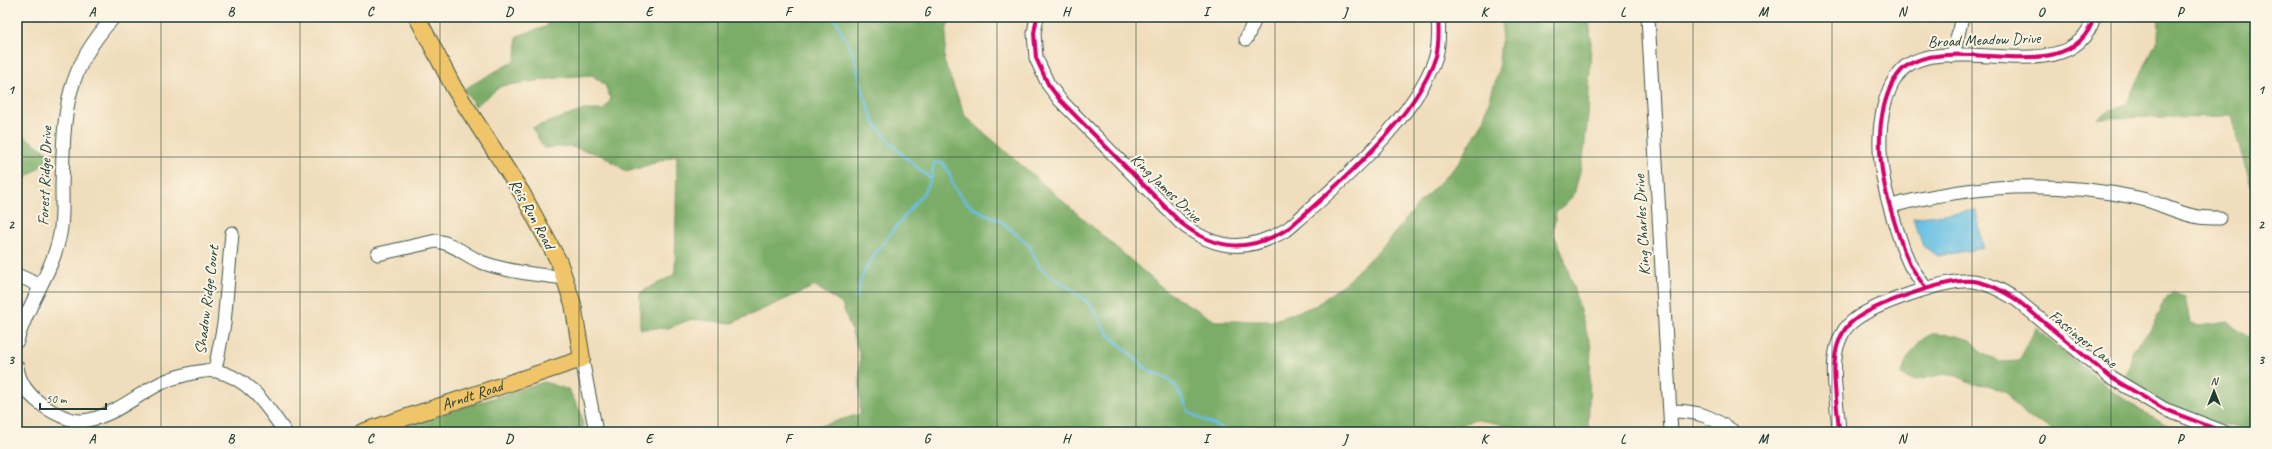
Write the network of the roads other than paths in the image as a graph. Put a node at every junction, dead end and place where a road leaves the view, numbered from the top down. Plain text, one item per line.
1 (114, 17) edge
2 (417, 17) edge
3 (1037, 17) edge
4 (1256, 17) edge
5 (1438, 17) edge
6 (1648, 17) edge
7 (1962, 17) edge
8 (2094, 17) edge
9 (1246, 39) dead end
10 (1953, 56) junction
11 (1891, 206) junction
12 (2220, 218) dead end
13 (232, 233) dead end
14 (378, 254) dead end
15 (17, 275) edge
16 (566, 278) junction
17 (39, 285) junction
18 (1926, 289) junction
19 (17, 341) edge
20 (582, 359) junction
21 (215, 370) junction
22 (17, 372) edge
23 (1670, 411) junction
24 (82, 426) edge
25 (285, 432) edge
26 (362, 432) edge
27 (596, 432) edge
28 (1671, 432) edge
29 (1734, 432) edge
30 (1839, 432) edge
31 (2224, 432) edge

1 - 17 street, Forest Ridge Drive
2 - 16 main road, Reis Run Road
3 - 5 street, King James Drive
4 - 9 street
6 - 23 street, King Charles Drive
7 - 10 street
8 - 10 street, Broad Meadow Drive
10 - 11 street, Broad Meadow Drive
11 - 12 street
11 - 18 street, Broad Meadow Drive
13 - 21 street, Shadow Ridge Court
14 - 16 street
15 - 17 street
16 - 20 main road, Reis Run Road
17 - 19 street, Forest Ridge Drive
18 - 30 street, Fassinger Lane
18 - 31 street, Fassinger Lane
20 - 26 main road, Arndt Road
20 - 27 street, Reis Run Road
21 - 24 street
21 - 25 street
22 - 24 street
23 - 28 street, King Charles Drive
23 - 29 street

